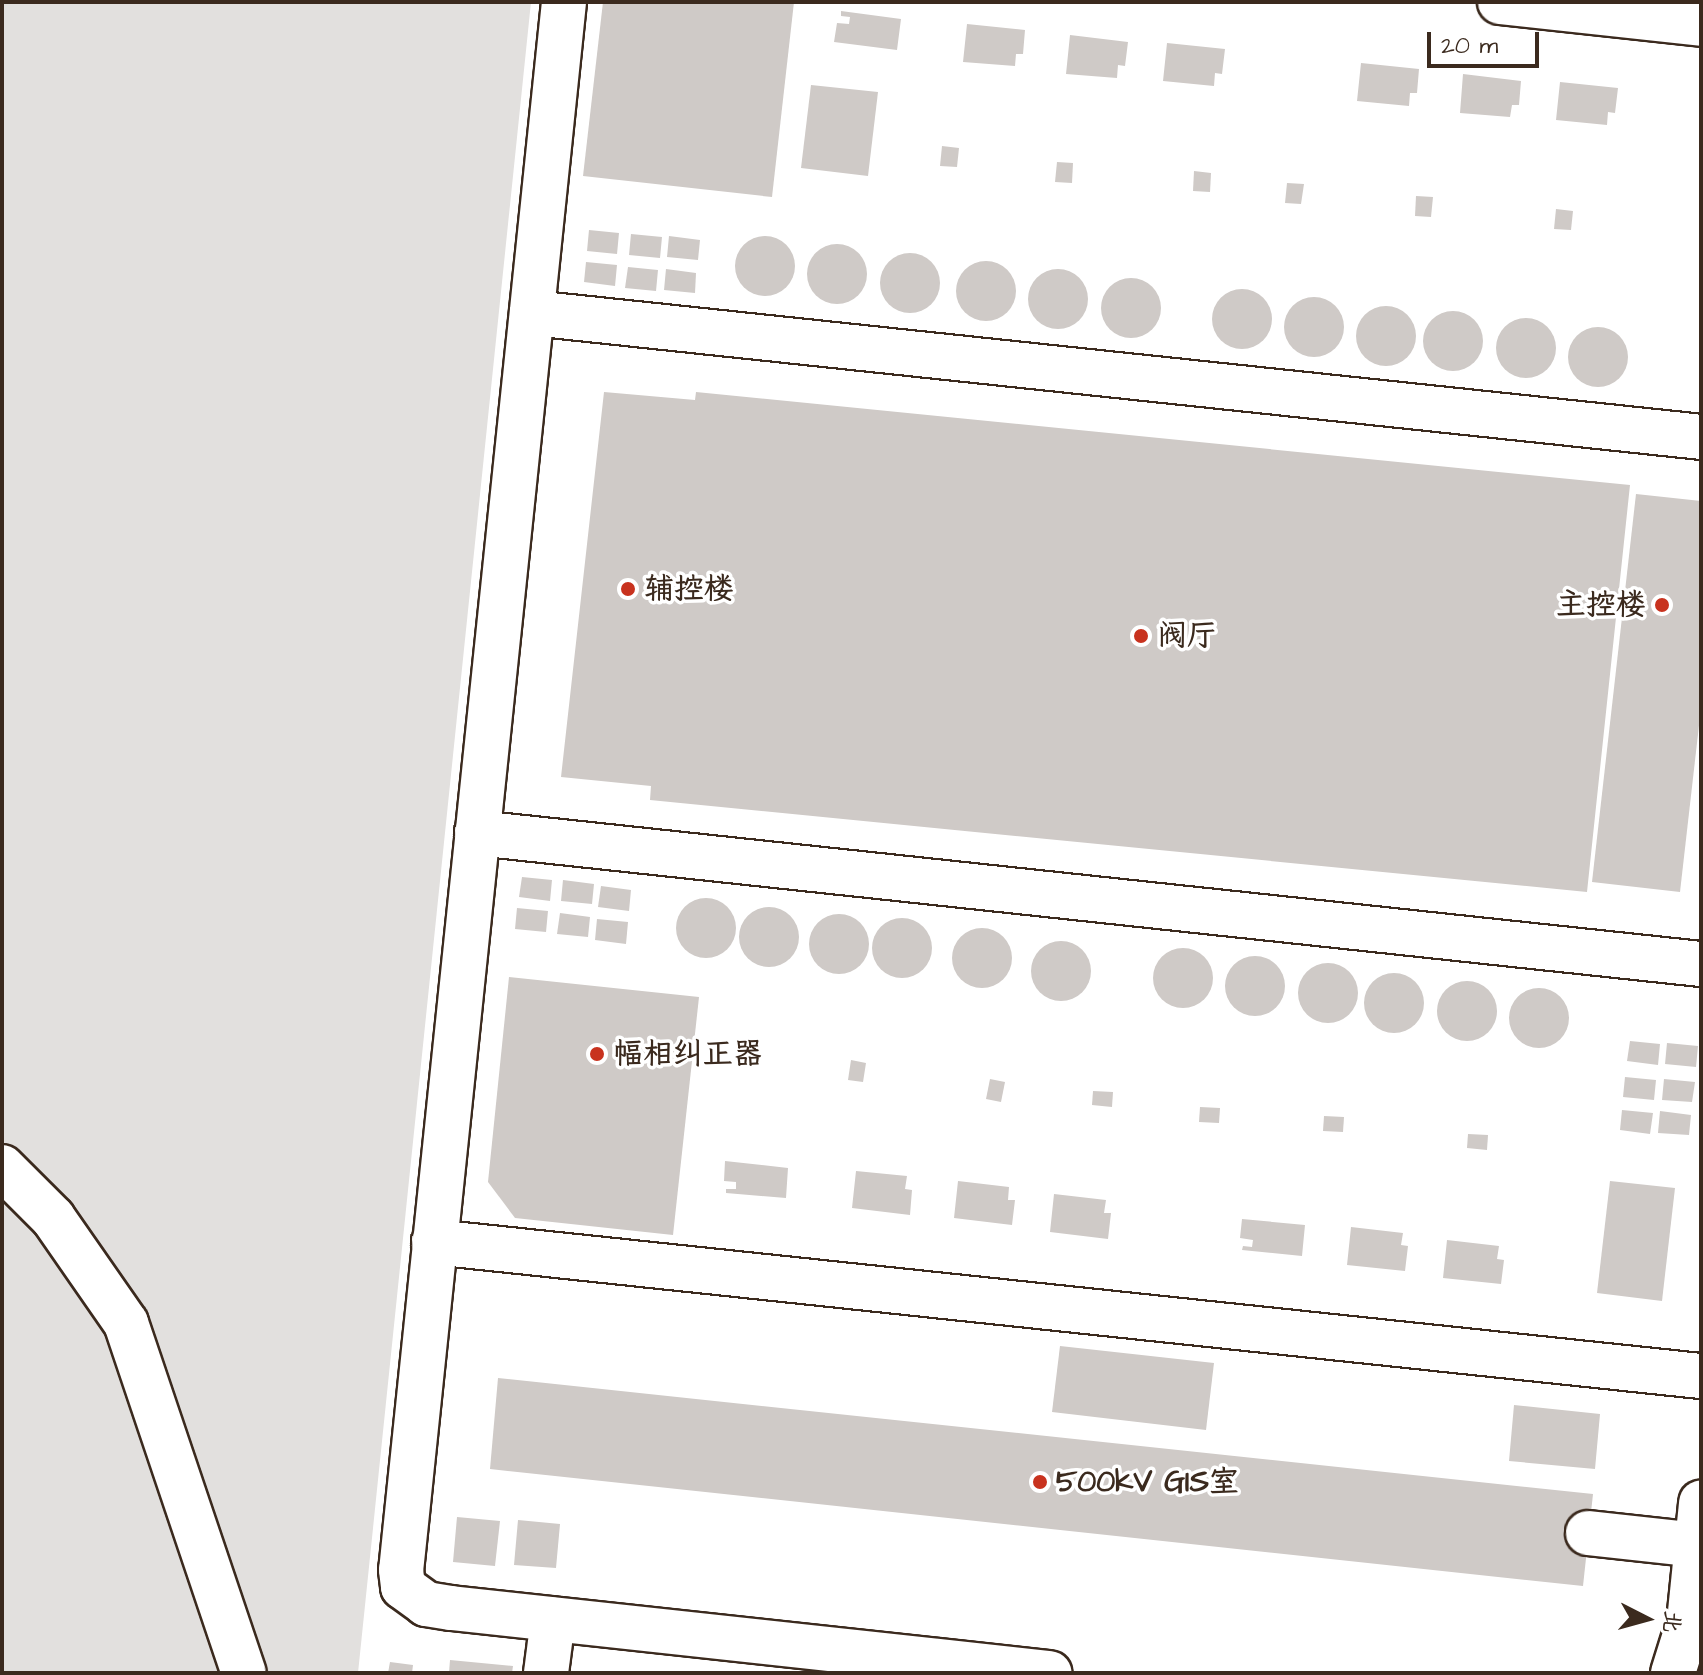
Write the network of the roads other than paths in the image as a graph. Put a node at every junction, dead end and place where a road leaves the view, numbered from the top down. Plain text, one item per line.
1 (564, 2) edge
2 (1500, 2) edge
3 (1701, 24) edge
4 (532, 313) junction
5 (1701, 437) edge
6 (477, 833) junction
7 (1701, 964) edge
8 (2, 1167) edge
9 (434, 1242) junction
10 (1701, 1376) edge
11 (1701, 1503) edge
12 (1588, 1533) dead end
13 (1697, 1545) junction
14 (553, 1619) junction
15 (244, 1673) edge
16 (546, 1673) edge
17 (1049, 1673) edge
18 (1673, 1673) edge

1 - 4 street
2 - 3 street
4 - 5 street
4 - 6 street
6 - 7 street
6 - 9 street
8 - 15 street
9 - 10 street
9 - 14 street
11 - 13 street
12 - 13 street
13 - 18 street
14 - 16 street
14 - 17 street

